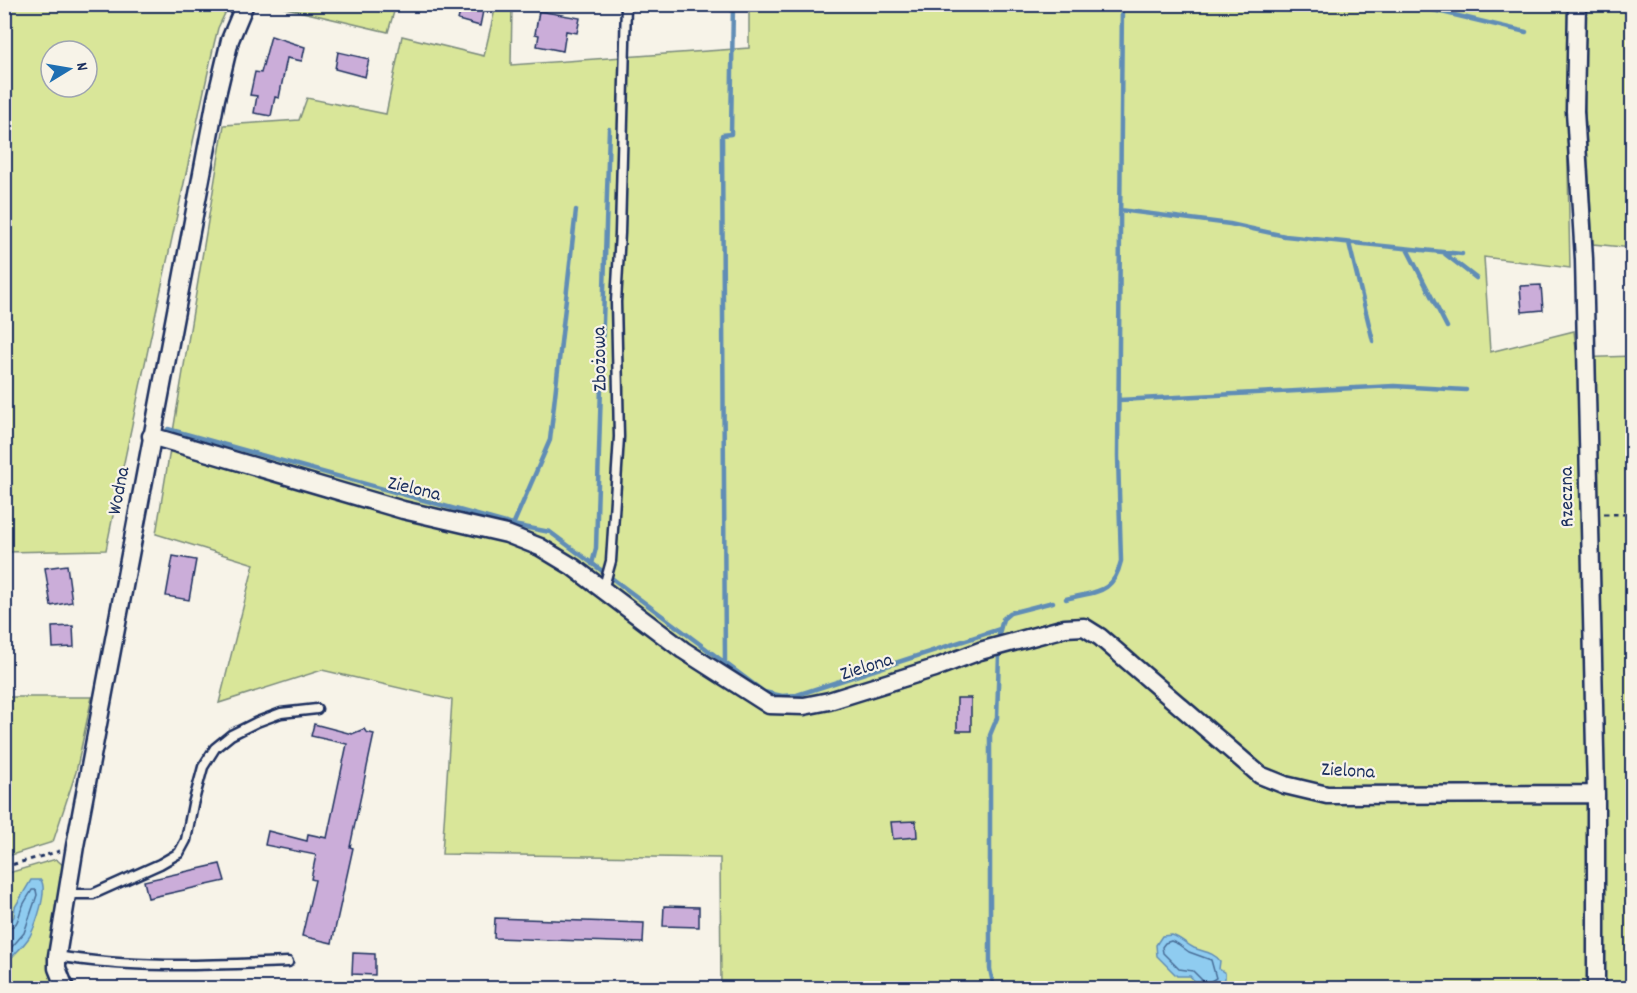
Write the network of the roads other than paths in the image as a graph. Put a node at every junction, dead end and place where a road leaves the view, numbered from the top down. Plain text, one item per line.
1 (245, 4) edge
2 (626, 4) edge
3 (1577, 4) edge
4 (151, 436) junction
5 (603, 590) junction
6 (317, 709) dead end
7 (1596, 794) junction
8 (66, 894) junction
9 (57, 956) junction
10 (288, 962) dead end
11 (65, 988) edge
12 (1596, 988) edge

1 - 4 street, Wodna
2 - 5 lane, Zbożowa
3 - 7 street, Rzeczna
4 - 5 street, Zielona
4 - 8 street, Wodna
5 - 7 street, Zielona
6 - 8 lane
7 - 12 street, Rzeczna
8 - 9 street, Wodna
9 - 10 lane
9 - 11 street, Wodna

